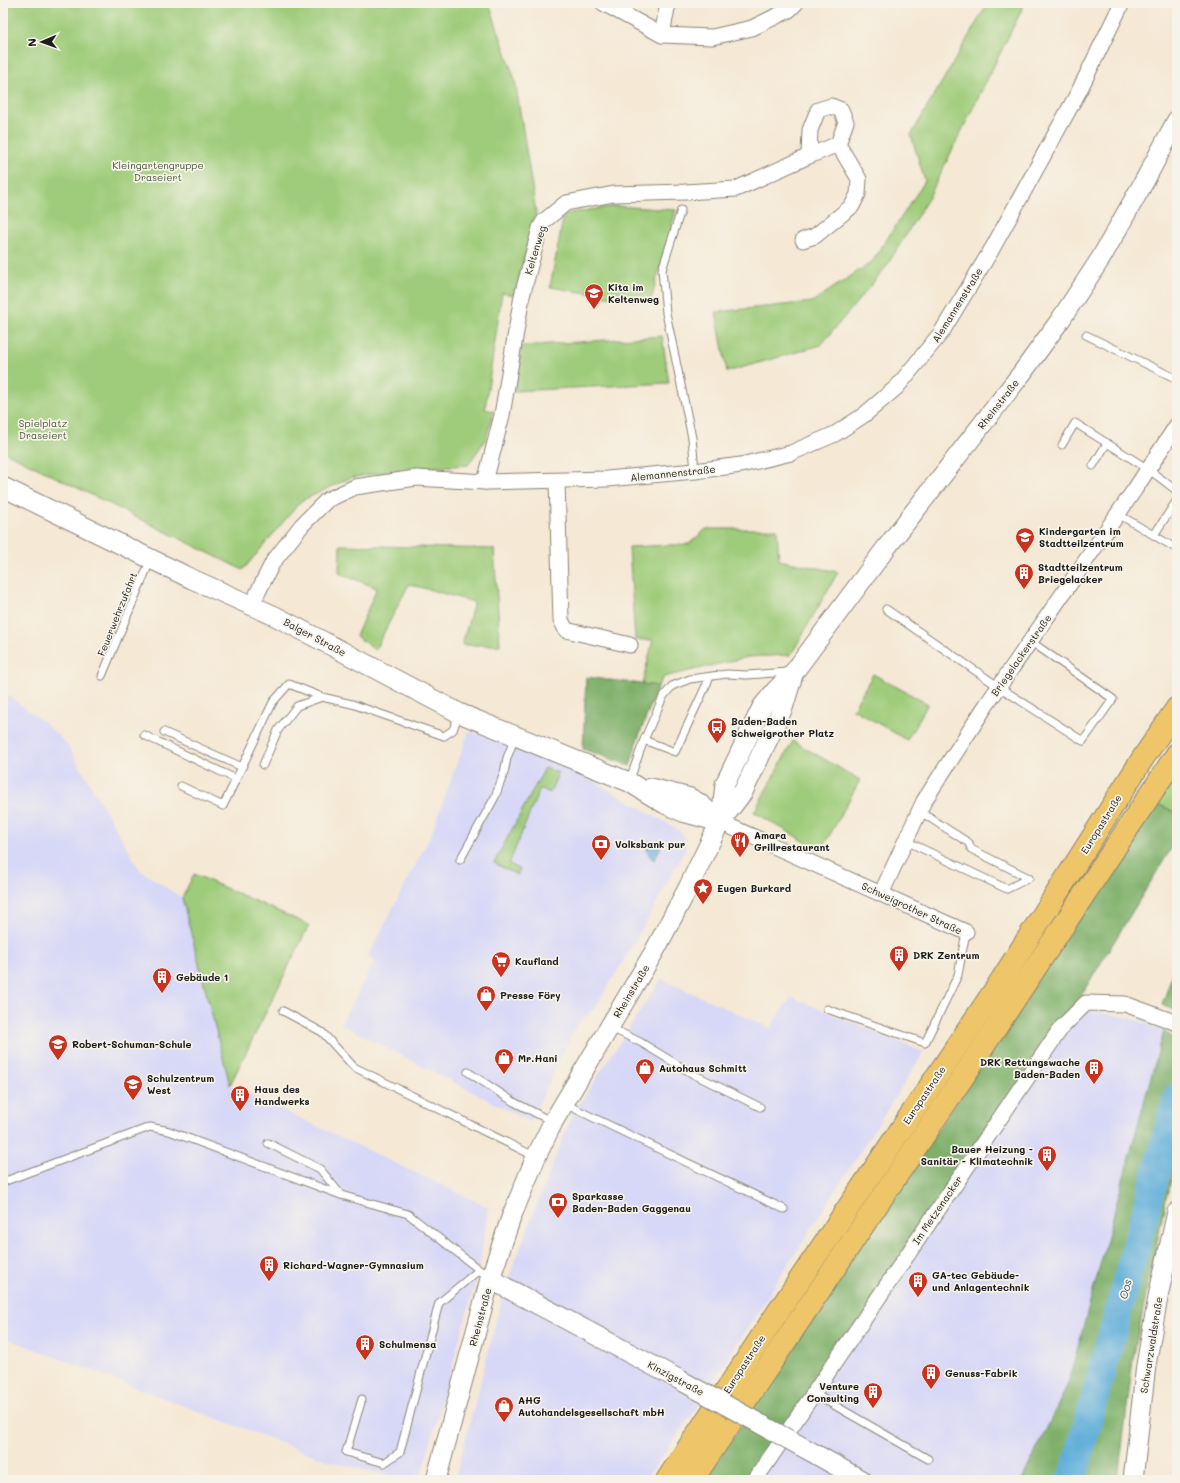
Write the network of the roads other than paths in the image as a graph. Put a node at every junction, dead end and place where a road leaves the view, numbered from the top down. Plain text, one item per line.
1 (603, 3) edge
2 (670, 3) edge
3 (796, 3) edge
4 (1122, 3) edge
5 (662, 35) junction
6 (1177, 120) edge
7 (838, 144) junction
8 (809, 156) junction
9 (682, 210) dead end
10 (803, 240) dead end
11 (1086, 335) dead end
12 (1177, 379) edge
13 (1177, 425) edge
14 (1107, 443) junction
15 (1062, 445) dead end
16 (1093, 466) dead end
17 (1148, 469) junction
18 (696, 471) junction
19 (557, 481) junction
20 (485, 482) junction
21 (3, 487) edge
22 (1177, 491) edge
23 (1177, 500) edge
24 (1118, 514) junction
25 (1154, 536) junction
26 (1177, 549) edge
27 (151, 558) junction
28 (251, 606) junction
29 (886, 609) dead end
30 (1030, 641) junction
31 (630, 645) dead end
32 (794, 672) junction
33 (102, 676) dead end
34 (710, 677) junction
35 (999, 687) junction
36 (322, 697) junction
37 (1177, 708) edge
38 (459, 713) junction
39 (164, 732) dead end
40 (144, 735) dead end
41 (516, 735) junction
42 (644, 740) junction
43 (1177, 754) edge
44 (263, 765) dead end
45 (242, 767) junction
46 (236, 779) junction
47 (629, 782) junction
48 (180, 786) dead end
49 (919, 811) junction
50 (720, 822) junction
51 (906, 841) junction
52 (460, 860) dead end
53 (881, 894) junction
54 (966, 932) joint
55 (827, 1009) dead end
56 (283, 1011) dead end
57 (1177, 1023) edge
58 (609, 1027) junction
59 (468, 1072) dead end
60 (564, 1104) junction
61 (760, 1107) dead end
62 (553, 1122) junction
63 (268, 1143) dead end
64 (536, 1157) junction
65 (3, 1182) edge
66 (341, 1195) junction
67 (784, 1209) dead end
68 (1177, 1212) edge
69 (485, 1275) junction
70 (813, 1392) junction
71 (362, 1399) dead end
72 (928, 1459) dead end
73 (436, 1480) edge
74 (667, 1480) edge
75 (692, 1480) edge
76 (755, 1480) edge
77 (861, 1480) edge
78 (1133, 1480) edge

1 - 5 street
2 - 5 street
3 - 5 street
4 - 18 street, Alemannenstraße
6 - 32 street, Rheinstraße
7 - 8 street, Keltenweg
7 - 8 street
7 - 10 street
8 - 20 street, Keltenweg
9 - 18 lane
11 - 12 lane
13 - 17 street, Briegelackerstraße
14 - 15 lane
14 - 16 lane
14 - 17 lane
17 - 22 lane
17 - 24 street, Briegelackerstraße
18 - 19 street, Alemannenstraße
19 - 20 street, Alemannenstraße
19 - 31 street
20 - 28 street, Alemannenstraße
21 - 27 street, Balger Straße
23 - 25 lane
24 - 25 lane
24 - 30 street, Briegelackerstraße
25 - 26 lane
27 - 28 street, Balger Straße
27 - 33 lane, Feuerwehrzufahrt
28 - 38 street, Balger Straße
29 - 35 lane
30 - 35 street, Briegelackerstraße
30 - 35 lane
32 - 34 lane
32 - 50 street, Rheinstraße
34 - 42 lane
34 - 42 lane
35 - 49 street, Briegelackerstraße
36 - 38 lane
36 - 44 lane
36 - 45 lane
37 - 74 main road, Europastraße
38 - 41 street, Balger Straße
39 - 45 lane
40 - 46 lane
41 - 47 street, Balger Straße
41 - 52 lane
42 - 47 lane
43 - 75 main road, Europastraße
45 - 46 lane
46 - 48 lane
47 - 50 street, Balger Straße
49 - 51 street, Briegelackerstraße
49 - 51 lane
50 - 53 street, Schweigrother Straße
50 - 58 street, Rheinstraße
51 - 53 street, Briegelackerstraße
53 - 54 street, Schweigrother Straße
54 - 55 lane, Schweigrother Straße
56 - 64 lane
57 - 70 street, Im Metzenacker
58 - 60 street, Rheinstraße
58 - 61 lane
59 - 62 lane
60 - 62 street, Rheinstraße
60 - 67 lane
62 - 64 street, Rheinstraße
63 - 66 lane
64 - 69 street, Rheinstraße
65 - 66 lane
66 - 69 lane
68 - 78 street, Schwarzwaldstraße
69 - 71 lane
69 - 73 street, Rheinstraße
69 - 77 street, Kinzigstraße, bridge
70 - 72 lane
70 - 76 street, Im Metzenacker

